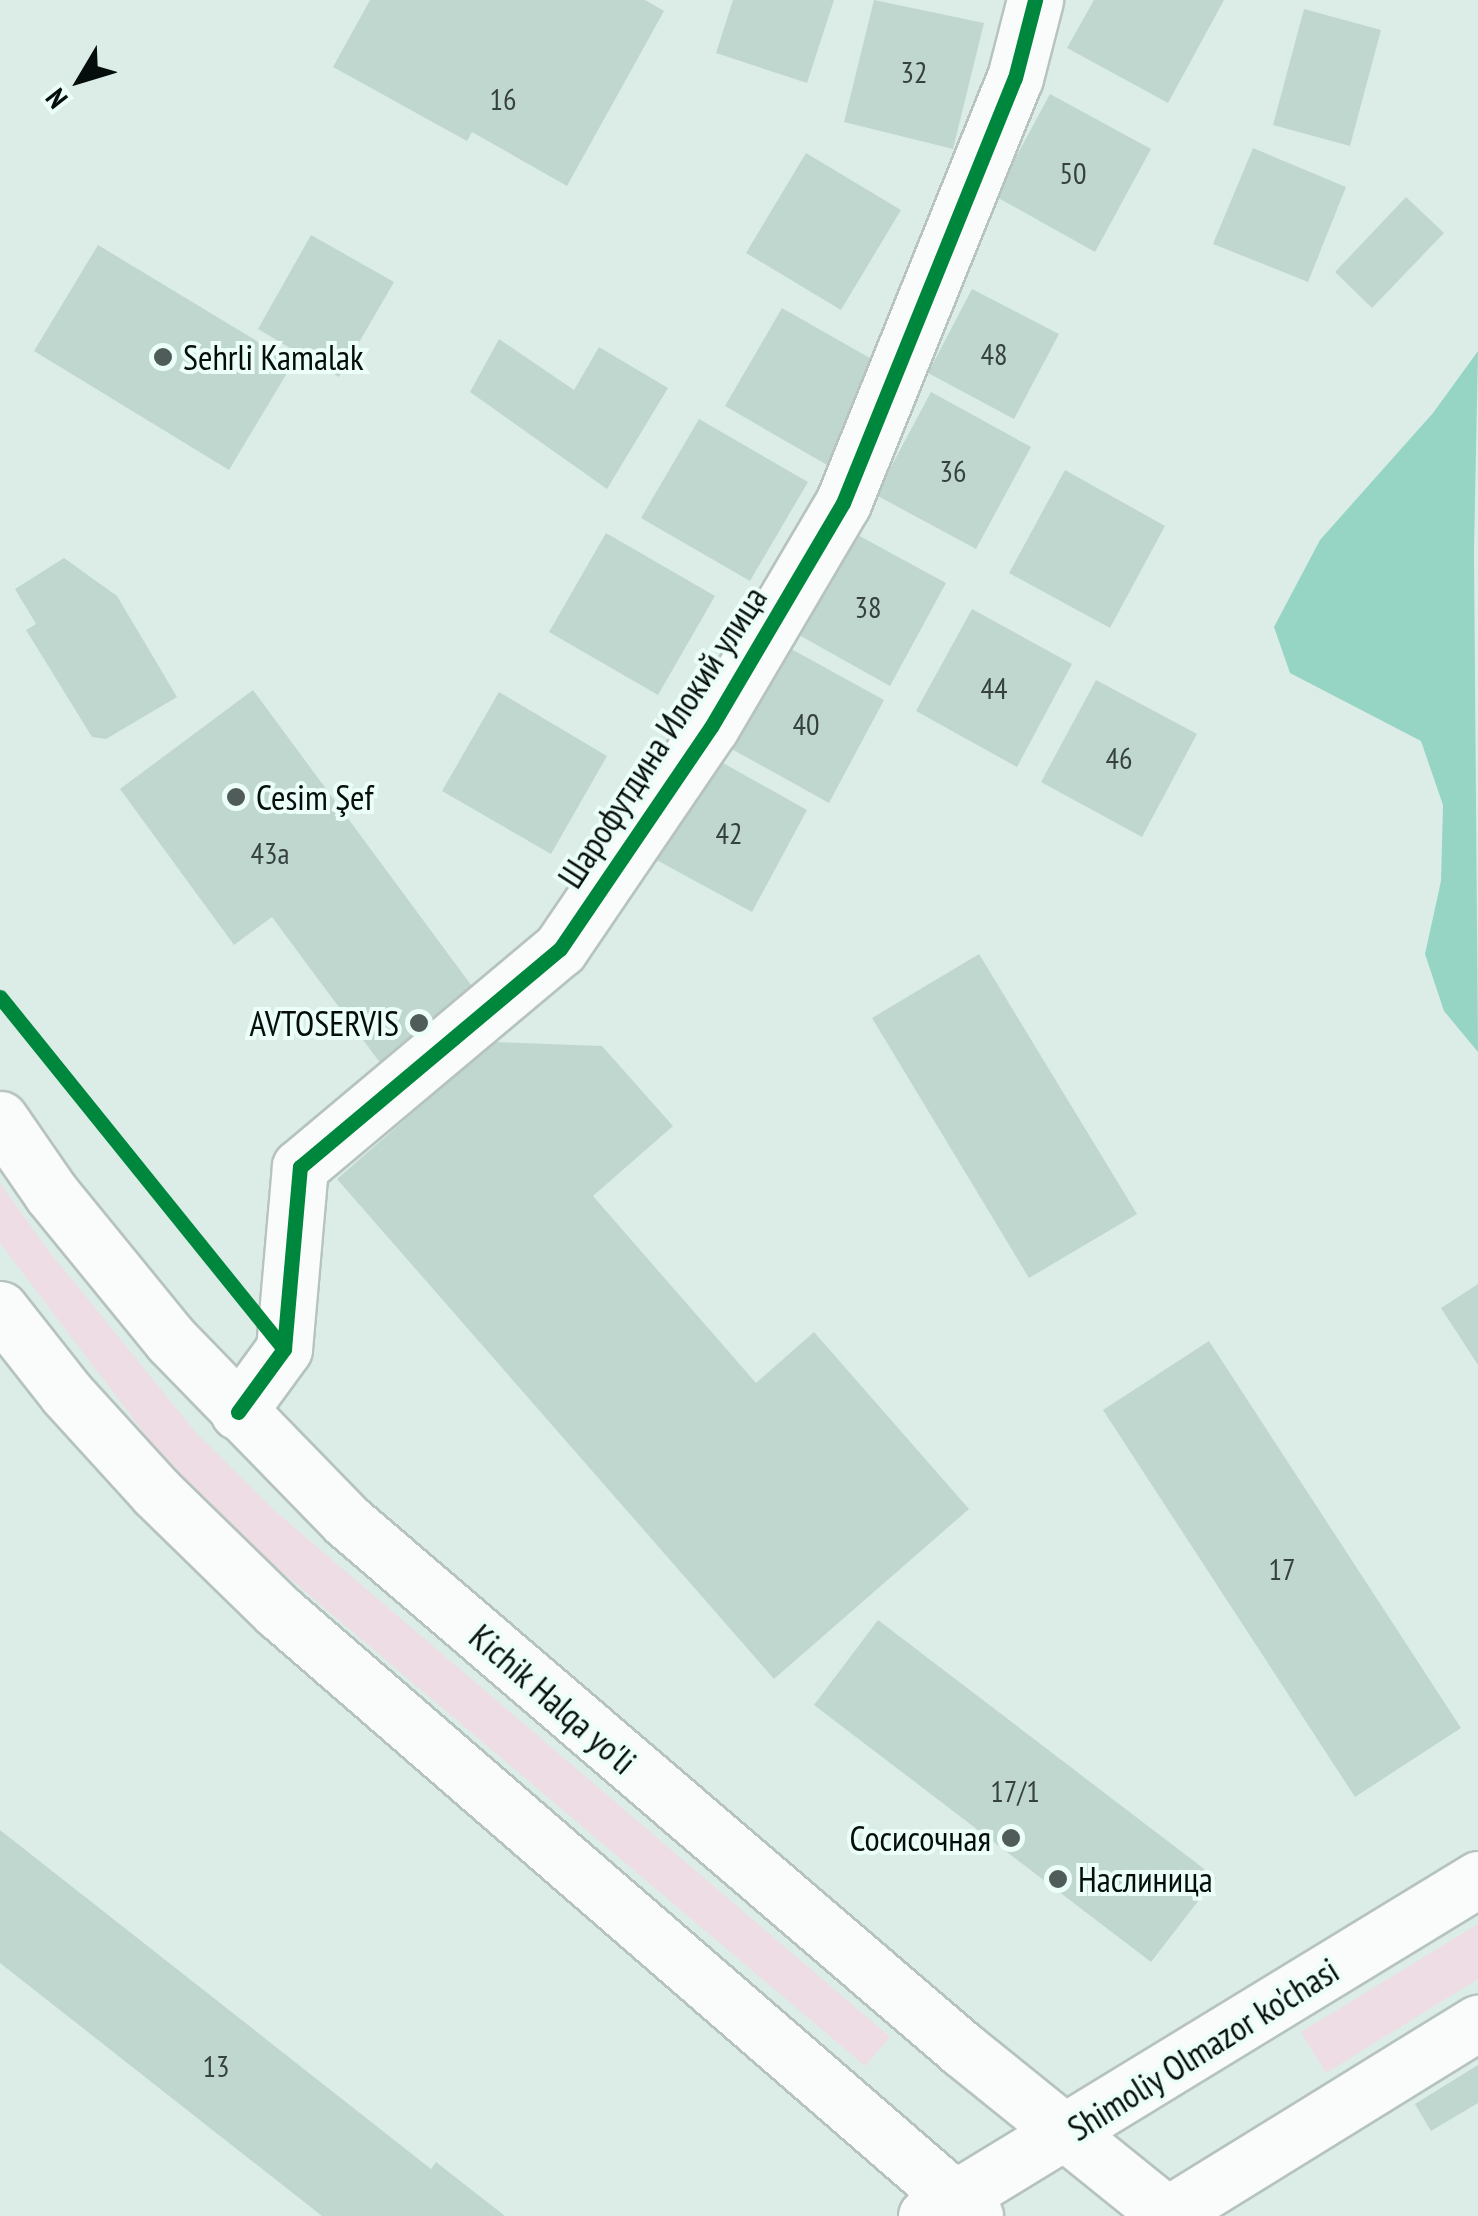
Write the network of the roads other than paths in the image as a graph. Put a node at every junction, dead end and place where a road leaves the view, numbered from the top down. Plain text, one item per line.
1 (1035, 0) edge
2 (0, 1119) edge
3 (4, 1321) edge
4 (238, 1412) junction
5 (1478, 1879) edge
6 (1478, 2023) edge
7 (1067, 2134) junction
8 (952, 2210) edge
9 (1168, 2216) edge

1 - 4 main road, Шарофутдина Илокий улица
2 - 4 main road, Kichik Halqa yo'li
3 - 8 main road
4 - 7 main road, Kichik Halqa yo'li
5 - 7 main road, Shimoliy Olmazor ko'chasi
6 - 9 main road
7 - 8 main road, Shimoliy Olmazor ko'chasi
7 - 9 main road, Kichik Halqa yo'li

